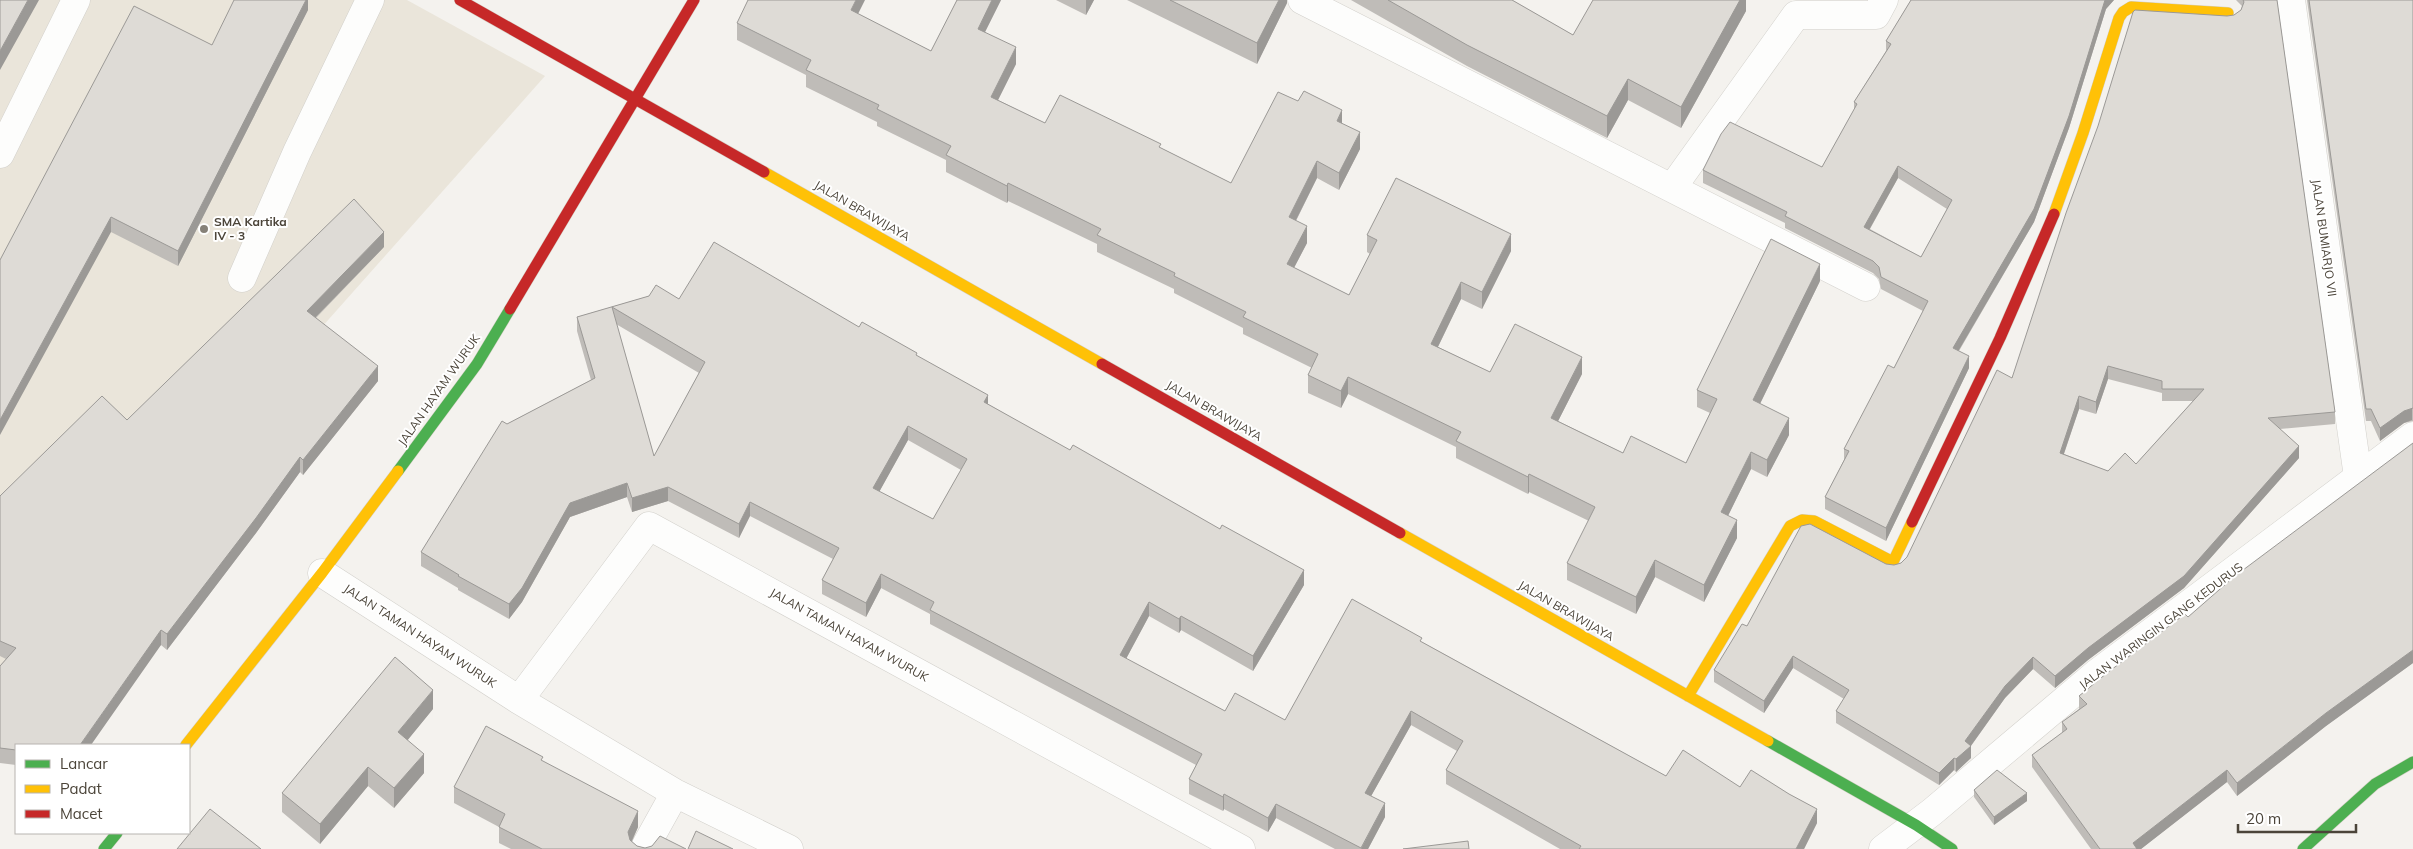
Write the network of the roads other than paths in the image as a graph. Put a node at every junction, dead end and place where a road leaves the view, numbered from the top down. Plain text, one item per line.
1 (76, 0) edge
2 (370, 0) edge
3 (460, 0) edge
4 (694, 0) edge
5 (1302, 0) edge
6 (1884, 0) edge
7 (2291, 0) edge
8 (2228, 13) dead end
9 (636, 99) junction
10 (0, 154) edge
11 (1672, 188) junction
12 (242, 278) dead end
13 (1866, 287) dead end
14 (2413, 436) edge
15 (2358, 477) junction
16 (322, 573) junction
17 (1688, 696) junction
18 (519, 700) junction
19 (187, 744) edge
20 (2413, 762) edge
21 (675, 793) junction
22 (1916, 824) junction
23 (115, 834) edge
24 (104, 849) edge
25 (644, 849) edge
26 (788, 849) edge
27 (1240, 849) edge
28 (1884, 849) edge
29 (1952, 849) edge
30 (2303, 849) edge

1 - 10 street
2 - 12 street
3 - 9 street, JALAN BRAWIJAYA
4 - 9 street, JALAN HAYAM WURUK
5 - 11 street
6 - 11 street
7 - 15 street, JALAN BUMIARJO VII
8 - 17 street
9 - 16 street, JALAN HAYAM WURUK
9 - 17 street, JALAN BRAWIJAYA
11 - 13 street
14 - 15 street, JALAN WARINGIN GANG KEDURUS
15 - 22 street, JALAN WARINGIN GANG KEDURUS
16 - 18 street, JALAN TAMAN HAYAM WURUK
16 - 19 street, JALAN HAYAM WURUK
17 - 22 street, JALAN BRAWIJAYA
18 - 21 street, JALAN TAMAN HAYAM WURUK
18 - 27 street, JALAN TAMAN HAYAM WURUK
20 - 30 street
21 - 25 street
21 - 26 street, JALAN TAMAN HAYAM WURUK
22 - 28 street, JALAN WARINGIN GANG KEDURUS
22 - 29 street, JALAN BRAWIJAYA
23 - 24 street

